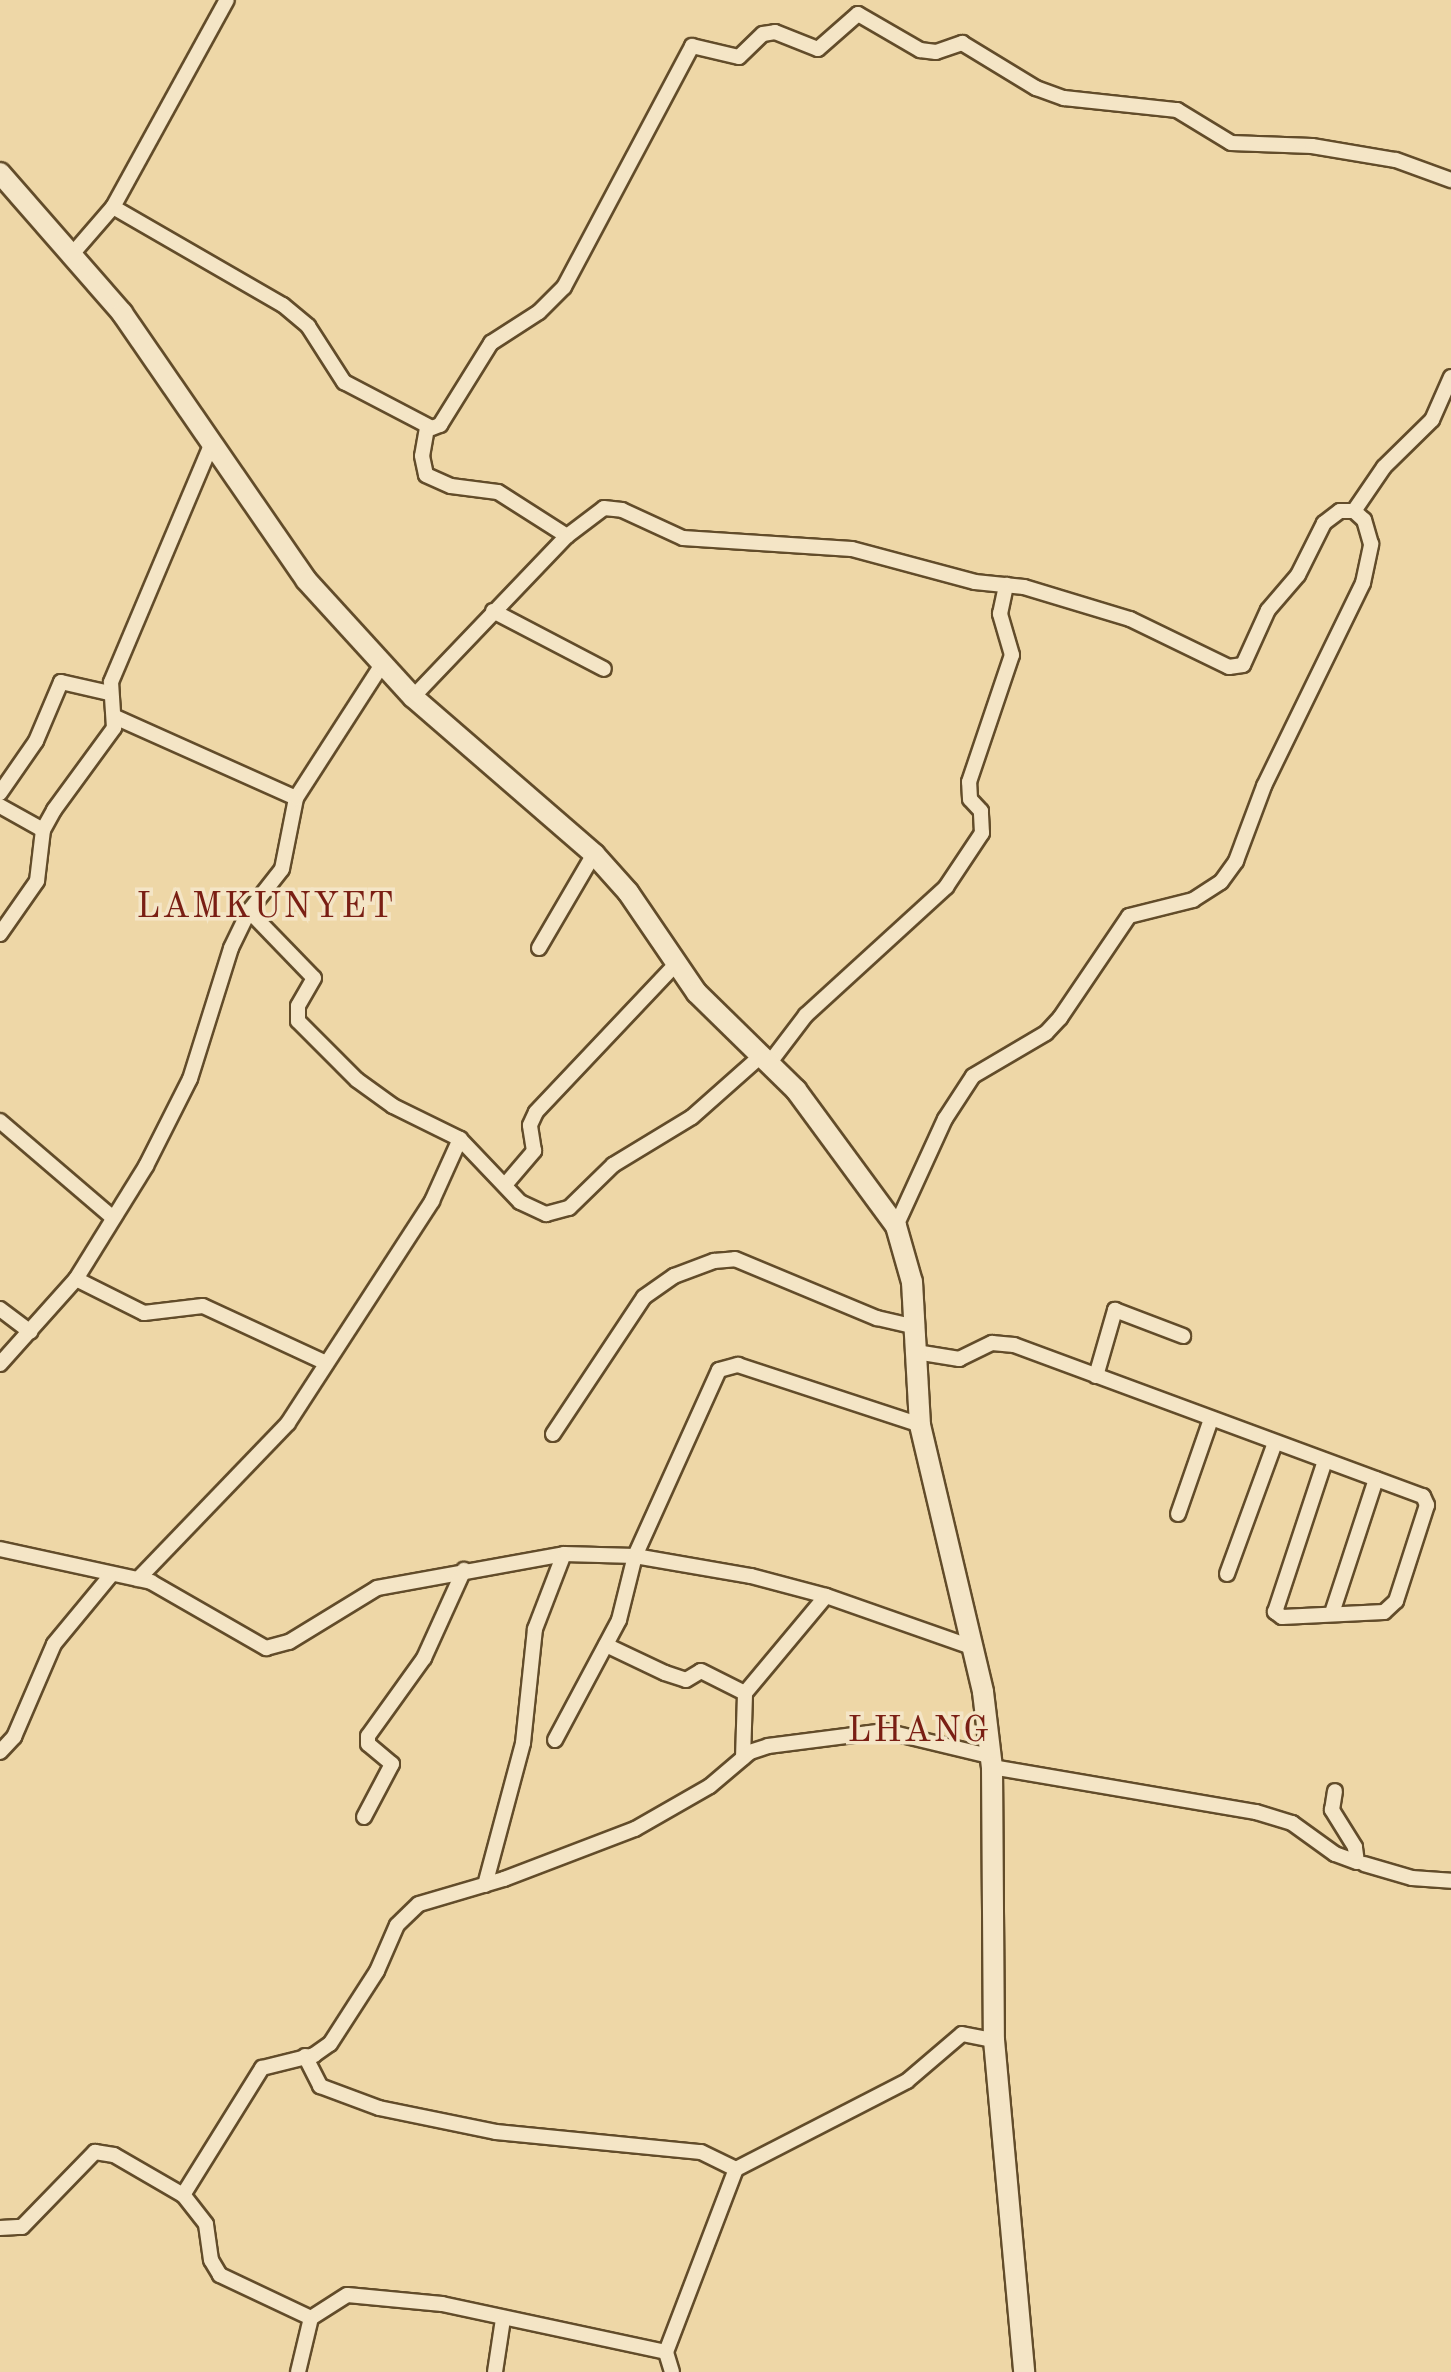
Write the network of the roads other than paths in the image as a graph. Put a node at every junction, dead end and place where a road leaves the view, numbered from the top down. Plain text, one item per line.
1 (227, 0) edge
2 (0, 173) edge
3 (1451, 180) edge
4 (113, 207) junction
5 (74, 252) junction
6 (1451, 377) edge
7 (427, 428) junction
8 (210, 448) junction
9 (1354, 511) junction
10 (567, 536) junction
11 (1006, 585) junction
12 (493, 611) junction
13 (381, 666) junction
14 (604, 669) dead end
15 (109, 693) junction
16 (413, 697) junction
17 (115, 717) junction
18 (0, 793) edge
19 (296, 798) junction
20 (0, 806) edge
21 (43, 830) junction
22 (594, 854) junction
23 (249, 911) junction
24 (0, 934) edge
25 (539, 948) dead end
26 (675, 965) junction
27 (767, 1057) junction
28 (0, 1121) edge
29 (460, 1139) junction
30 (505, 1185) junction
31 (113, 1218) junction
32 (896, 1226) junction
33 (76, 1279) junction
34 (0, 1309) edge
35 (915, 1327) junction
36 (30, 1332) junction
37 (1183, 1336) dead end
38 (916, 1352) junction
39 (324, 1362) junction
40 (0, 1364) edge
41 (1096, 1376) junction
42 (1211, 1419) junction
43 (920, 1425) junction
44 (553, 1434) dead end
45 (1275, 1443) junction
46 (1325, 1461) junction
47 (1376, 1479) junction
48 (1178, 1514) dead end
49 (0, 1549) edge
50 (564, 1554) junction
51 (635, 1556) junction
52 (464, 1570) junction
53 (112, 1574) junction
54 (1227, 1574) dead end
55 (138, 1579) junction
56 (826, 1596) junction
57 (1332, 1613) junction
58 (606, 1645) junction
59 (972, 1647) junction
60 (745, 1693) junction
61 (555, 1740) dead end
62 (0, 1752) edge
63 (743, 1758) junction
64 (991, 1761) junction
65 (1335, 1791) dead end
66 (364, 1817) dead end
67 (1364, 1864) dead end
68 (1451, 1881) edge
69 (485, 1885) junction
70 (994, 2040) junction
71 (305, 2056) junction
72 (736, 2169) junction
73 (183, 2195) junction
74 (0, 2228) edge
75 (311, 2318) junction
76 (503, 2319) junction
77 (666, 2352) junction
78 (298, 2372) edge
79 (495, 2372) edge
80 (672, 2372) edge
81 (1024, 2372) edge

1 - 4 street
2 - 5 street
3 - 7 street
4 - 5 street
4 - 7 street
5 - 8 street
6 - 9 street
7 - 10 street
8 - 13 street
8 - 15 street
9 - 11 street
9 - 32 street
10 - 11 street
10 - 12 street
11 - 27 street
12 - 14 street
12 - 16 street
13 - 16 street
13 - 19 street
15 - 17 street
15 - 18 street
16 - 22 street
17 - 19 street
17 - 21 street
19 - 23 street
20 - 21 street
21 - 24 street
22 - 25 street
22 - 26 street
23 - 29 street
23 - 31 street
26 - 27 street
26 - 30 street
27 - 30 street
27 - 32 street
28 - 31 street
29 - 30 street
29 - 39 street
31 - 33 street
32 - 35 street
33 - 36 street
33 - 39 street
34 - 36 street
35 - 38 street
35 - 44 street
36 - 40 street
37 - 41 street
38 - 41 street
38 - 43 street
39 - 55 street
41 - 42 street
42 - 45 street
42 - 48 street
43 - 51 street
43 - 59 street
45 - 46 street
45 - 54 street
46 - 47 street
46 - 57 street
47 - 57 street
47 - 57 street
49 - 53 street
50 - 51 street
50 - 52 street
50 - 69 street
51 - 56 street
51 - 58 street
52 - 55 street
52 - 66 street
53 - 55 street
53 - 62 street
56 - 59 street
56 - 60 street
58 - 60 street
58 - 61 street
59 - 64 street
60 - 63 street
63 - 64 street
63 - 69 street
64 - 65 street
64 - 70 street
67 - 68 street
69 - 71 street
70 - 72 street
70 - 81 street
71 - 72 street
71 - 73 street
72 - 77 street
73 - 74 street
73 - 75 street
75 - 76 street
75 - 78 street
76 - 77 street
76 - 79 street
77 - 80 street

